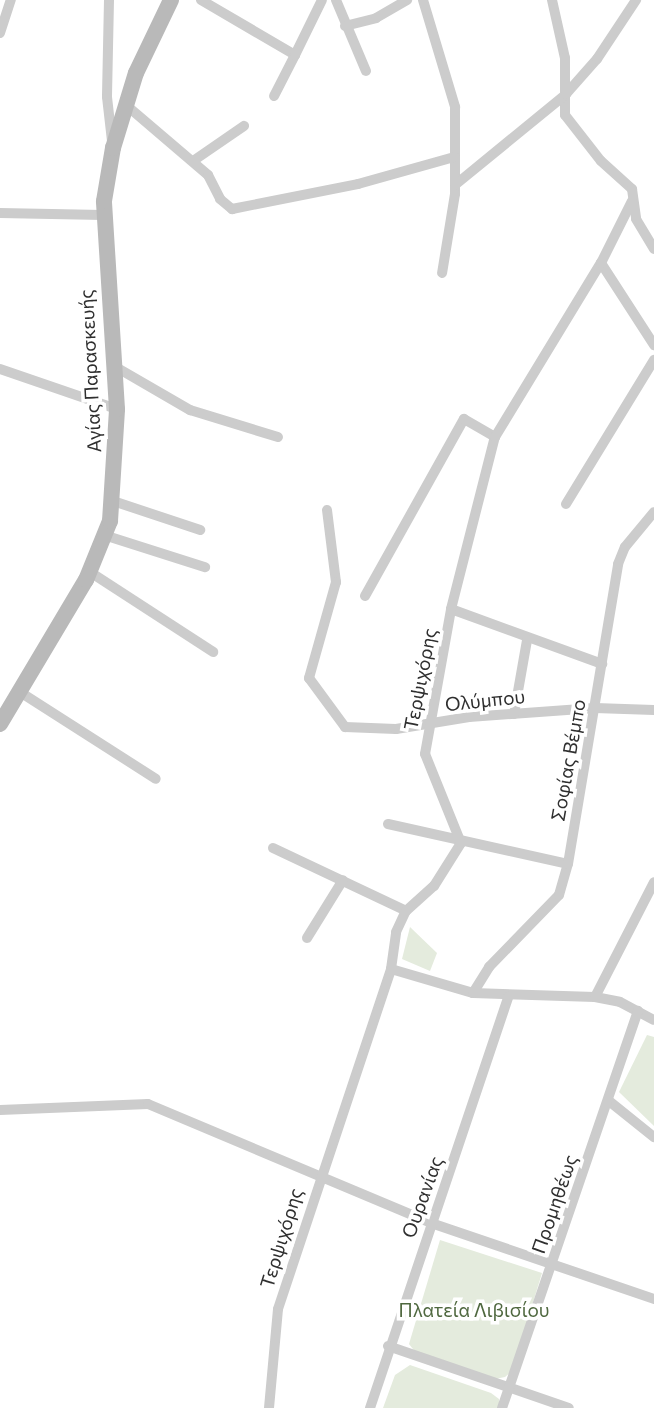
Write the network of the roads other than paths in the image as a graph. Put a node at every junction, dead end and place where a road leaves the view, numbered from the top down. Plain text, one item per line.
1 (109, 0) edge
2 (171, 0) edge
3 (201, 0) edge
4 (322, 0) edge
5 (337, 0) edge
6 (407, 0) edge
7 (423, 0) edge
8 (552, 0) edge
9 (636, 0) edge
10 (7, 2) edge
11 (345, 26) junction
12 (0, 33) edge
13 (295, 55) junction
14 (366, 71) dead end
15 (566, 94) junction
16 (274, 96) dead end
17 (126, 105) junction
18 (244, 126) dead end
19 (113, 148) junction
20 (454, 157) junction
21 (193, 161) junction
22 (455, 184) junction
23 (632, 201) junction
24 (0, 213) edge
25 (103, 215) junction
26 (654, 249) edge
27 (601, 263) junction
28 (442, 273) dead end
29 (654, 345) edge
30 (654, 359) edge
31 (114, 366) junction
32 (0, 369) edge
33 (117, 409) junction
34 (278, 437) dead end
35 (495, 437) junction
36 (113, 501) junction
37 (566, 504) dead end
38 (327, 510) dead end
39 (653, 514) edge
40 (200, 530) dead end
41 (107, 536) junction
42 (205, 567) dead end
43 (90, 572) junction
44 (365, 596) dead end
45 (451, 610) junction
46 (527, 640) junction
47 (213, 652) dead end
48 (602, 664) junction
49 (20, 692) junction
50 (595, 708) junction
51 (654, 710) edge
52 (514, 714) junction
53 (0, 724) edge
54 (427, 726) junction
55 (156, 779) dead end
56 (388, 824) dead end
57 (461, 843) junction
58 (273, 848) dead end
59 (568, 864) junction
60 (342, 880) junction
61 (654, 882) edge
62 (406, 911) junction
63 (307, 938) dead end
64 (391, 969) junction
65 (473, 993) junction
66 (595, 997) junction
67 (509, 998) junction
68 (649, 1014) edge
69 (609, 1101) junction
70 (0, 1110) edge
71 (654, 1137) edge
72 (318, 1178) junction
73 (431, 1223) junction
74 (552, 1264) junction
75 (654, 1299) edge
76 (388, 1346) junction
77 (509, 1388) junction
78 (269, 1408) edge
79 (370, 1408) edge
80 (502, 1408) edge
81 (569, 1408) edge

1 - 19 street
2 - 17 street, Αγίας Παρασκευής
3 - 13 street
4 - 13 street
5 - 11 street
6 - 11 street
7 - 20 street
8 - 15 street
9 - 15 street
10 - 12 street
11 - 14 street
13 - 16 street
15 - 22 street
15 - 23 street
17 - 19 street, Αγίας Παρασκευής
17 - 21 street
18 - 21 street
19 - 25 street, Αγίας Παρασκευής
20 - 21 street
20 - 22 street
22 - 28 street
23 - 26 street
23 - 27 street, Τερψιχόρης
24 - 25 street
25 - 31 street, Αγίας Παρασκευής
27 - 29 street
27 - 35 street, Τερψιχόρης
30 - 37 street
31 - 33 street, Αγίας Παρασκευής
31 - 34 street
32 - 33 street
33 - 36 street, Αγίας Παρασκευής
35 - 44 street
35 - 45 street, Τερψιχόρης
36 - 40 street
36 - 41 street, Αγίας Παρασκευής
38 - 54 street, Ολύμπου
39 - 48 street, Σοφίας Βέμπο
41 - 42 street
41 - 43 street, Αγίας Παρασκευής
43 - 47 street
43 - 49 street, Αγίας Παρασκευής
45 - 46 street
45 - 54 street, Τερψιχόρης
46 - 48 street
46 - 52 street
48 - 50 street, Σοφίας Βέμπο
49 - 53 street, Αγίας Παρασκευής
49 - 55 street
50 - 51 street, Ολύμπου
50 - 52 street, Ολύμπου
50 - 59 street, Σοφίας Βέμπο
52 - 54 street, Ολύμπου
54 - 57 street, Τερψιχόρης
56 - 57 street
57 - 59 street
57 - 62 street, Τερψιχόρης
58 - 60 street
59 - 65 street, Σοφίας Βέμπο
60 - 62 street
60 - 63 street
61 - 66 street
62 - 64 street, Τερψιχόρης
64 - 65 street
64 - 72 street, Τερψιχόρης
65 - 67 street
66 - 67 street
66 - 68 street
67 - 73 street, Ουρανίας
68 - 69 street, Προμηθέως
69 - 71 street
69 - 74 street, Προμηθέως
70 - 72 street
72 - 73 street
72 - 78 street, Τερψιχόρης
73 - 74 street
73 - 76 street, Ουρανίας
74 - 75 street
74 - 77 street, Προμηθέως
76 - 77 street
76 - 79 street, Ουρανίας
77 - 80 street, Προμηθέως
77 - 81 street

